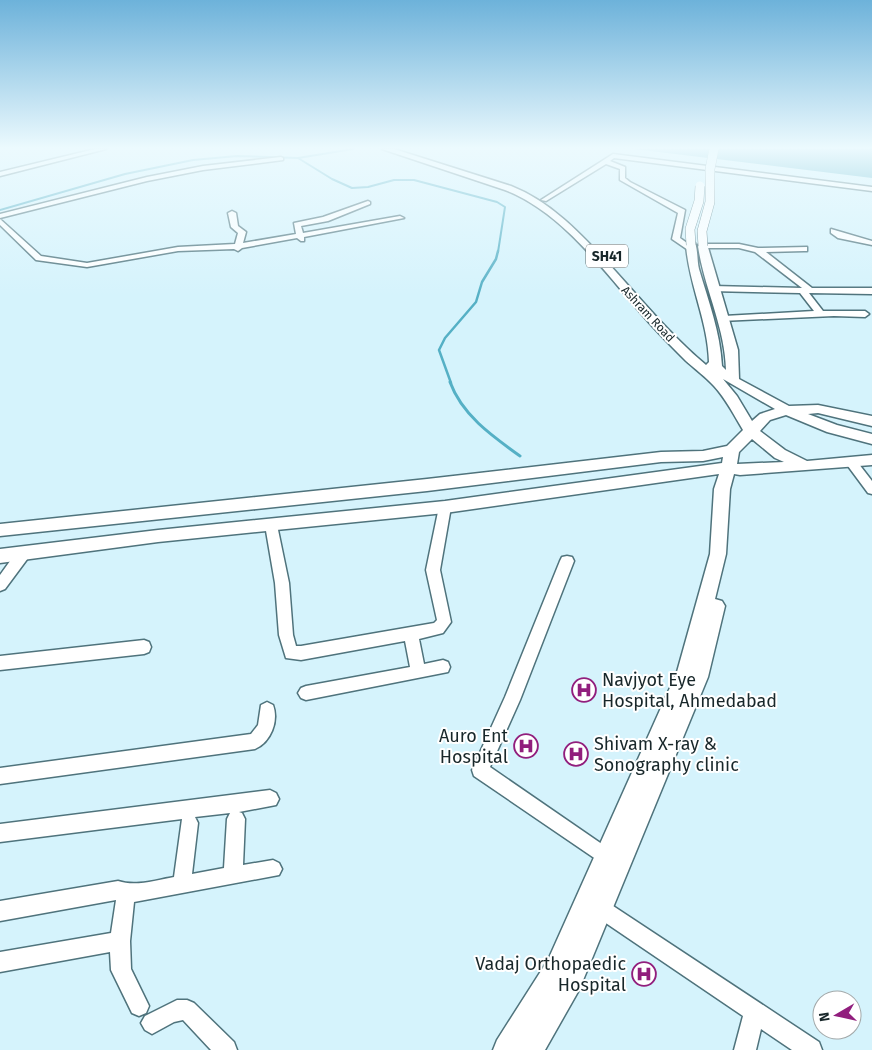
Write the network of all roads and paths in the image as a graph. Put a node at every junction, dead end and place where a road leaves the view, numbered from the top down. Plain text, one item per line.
1 (72, 198) edge
2 (534, 198) edge
3 (538, 198) edge
4 (546, 198) edge
5 (656, 198) edge
6 (699, 198) edge
7 (710, 198) edge
8 (541, 201) junction
9 (368, 203) dead end
10 (232, 213) dead end
11 (1, 216) edge
12 (400, 218) dead end
13 (834, 231) dead end
14 (300, 237) junction
15 (872, 243) edge
16 (703, 246) junction
17 (691, 247) junction
18 (238, 248) junction
19 (804, 249) dead end
20 (758, 250) junction
21 (713, 289) junction
22 (806, 290) junction
23 (872, 291) edge
24 (822, 314) junction
25 (865, 314) dead end
26 (724, 319) junction
27 (714, 368) junction
28 (733, 381) junction
29 (718, 382) junction
30 (788, 410) junction
31 (872, 421) edge
32 (750, 430) junction
33 (872, 440) edge
34 (872, 460) edge
35 (851, 462) junction
36 (734, 463) junction
37 (805, 466) junction
38 (872, 490) edge
39 (445, 507) junction
40 (271, 525) junction
41 (0, 530) edge
42 (23, 554) junction
43 (0, 556) edge
44 (567, 561) dead end
45 (0, 585) edge
46 (411, 634) junction
47 (144, 647) dead end
48 (0, 663) edge
49 (443, 667) dead end
50 (418, 672) junction
51 (306, 693) dead end
52 (267, 710) dead end
53 (0, 776) edge
54 (270, 799) dead end
55 (236, 819) dead end
56 (190, 823) dead end
57 (0, 833) edge
58 (606, 857) junction
59 (273, 869) dead end
60 (233, 876) junction
61 (182, 885) junction
62 (126, 893) junction
63 (601, 908) junction
64 (0, 911) edge
65 (120, 940) junction
66 (0, 962) edge
67 (139, 1006) dead end
68 (755, 1011) junction
69 (152, 1023) dead end
70 (226, 1050) edge
71 (508, 1050) edge
72 (529, 1050) edge
73 (746, 1050) edge
74 (811, 1050) edge

1 - 11 street
2 - 8 main road, Ashram Road
3 - 8 main road, Ashram Road / SH41
4 - 8 street
5 - 17 street
6 - 17 main road, bridge
7 - 16 main road, bridge
8 - 27 main road, Ashram Road / SH41
8 - 29 main road, Ashram Road
9 - 14 street
10 - 18 street
11 - 18 street
12 - 14 street
13 - 15 street
14 - 18 street
16 - 20 street
16 - 21 main road
17 - 27 main road
19 - 20 street
20 - 22 street
21 - 22 street
21 - 26 main road
22 - 23 street
22 - 24 street
24 - 25 street
24 - 26 street
26 - 28 main road
27 - 28 main road, Ashram Road / SH41
27 - 29 main road
28 - 30 main road, Ashram Road / SH41
29 - 32 main road, Ashram Road
30 - 31 main road
30 - 32 main road
30 - 33 main road, Ashram Road / SH41
32 - 36 main road
32 - 37 main road, Ashram Road
34 - 35 main road
35 - 37 main road
35 - 38 street
36 - 37 main road
36 - 39 main road
36 - 41 main road
36 - 58 main road
36 - 63 main road
39 - 40 main road
39 - 46 street
40 - 42 main road
40 - 46 street
42 - 43 main road
42 - 45 street
44 - 58 street
46 - 50 street
47 - 48 street
49 - 50 street
50 - 51 street
52 - 53 street
54 - 57 street
55 - 60 street
56 - 61 street
58 - 71 main road
59 - 60 street
60 - 61 street
61 - 62 street
62 - 64 street
62 - 65 street
63 - 68 street
63 - 72 main road
65 - 66 street
65 - 67 street
68 - 73 street
68 - 74 street
69 - 70 street

